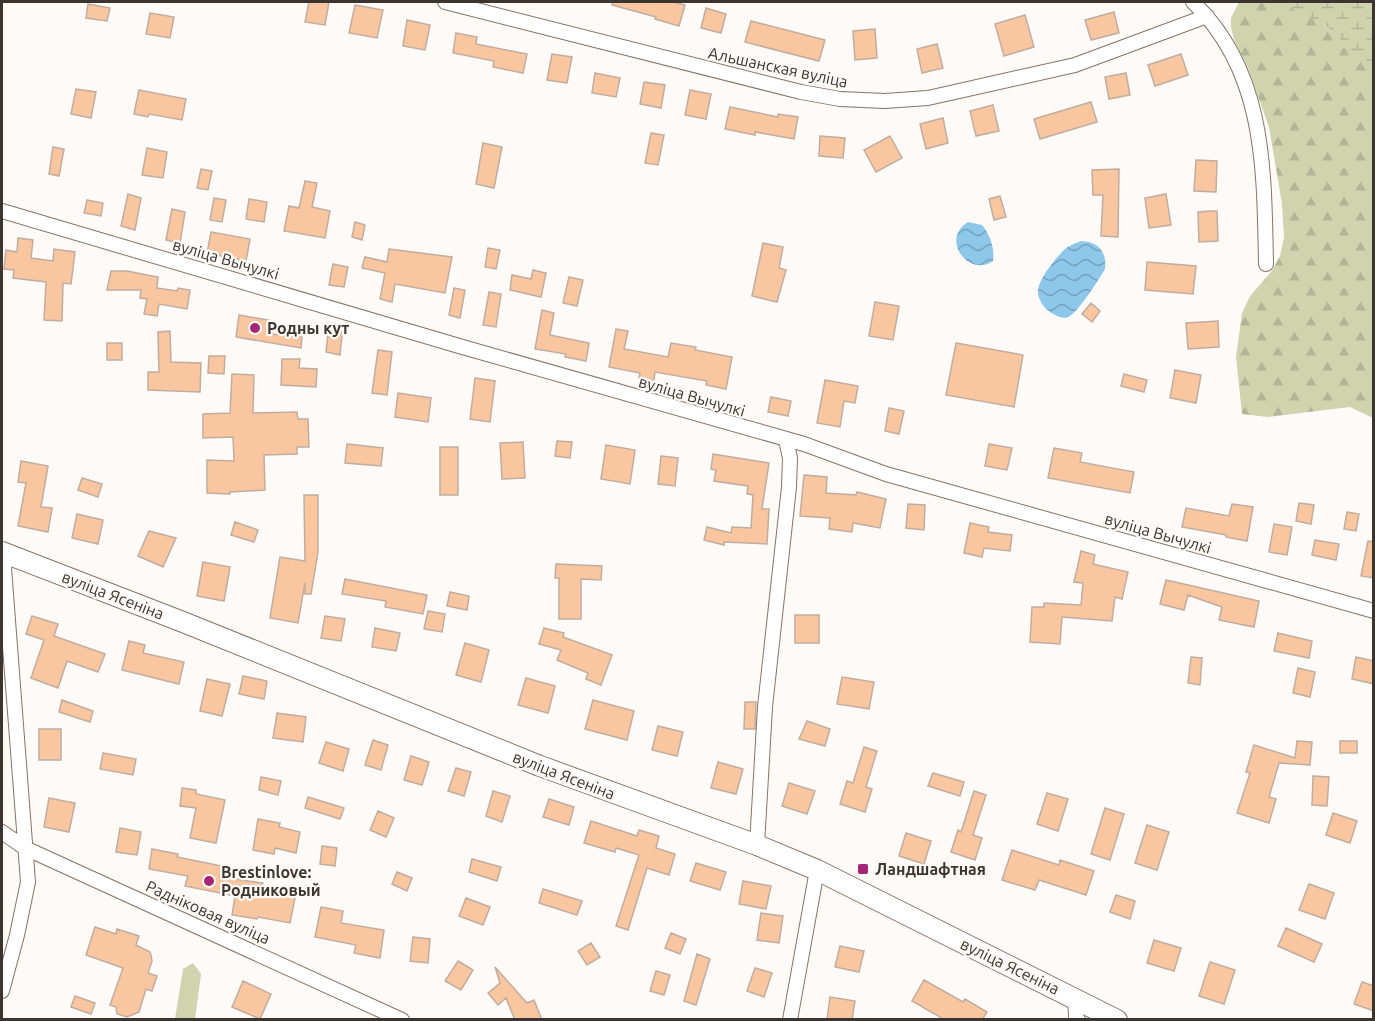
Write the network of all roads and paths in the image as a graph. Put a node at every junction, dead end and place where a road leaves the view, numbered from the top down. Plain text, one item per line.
1 (445, 2) edge
2 (1193, 2) edge
3 (1207, 16) junction
4 (2, 211) edge
5 (1266, 264) dead end
6 (786, 440) junction
7 (4, 553) edge
8 (1374, 611) edge
9 (2, 832) edge
10 (757, 845) junction
11 (25, 848) junction
12 (817, 870) junction
13 (17, 935) junction
14 (2, 936) edge
15 (2, 991) edge
16 (1075, 998) junction
17 (402, 1020) edge
18 (790, 1020) edge
19 (1078, 1020) edge
20 (1117, 1020) edge

1 - 3 street, Альшанская вуліца
2 - 3 street
3 - 5 street
4 - 6 street, вуліца Вычулкі
6 - 8 street, вуліца Вычулкі
6 - 10 street
7 - 10 street, вуліца Ясеніна
7 - 11 street
9 - 11 street, Радніковая вуліца
10 - 12 street, вуліца Ясеніна
11 - 13 street
11 - 17 street, Радніковая вуліца
12 - 16 street, вуліца Ясеніна
12 - 18 street
13 - 14 street
13 - 15 street
16 - 19 street
16 - 20 street, вуліца Ясеніна

